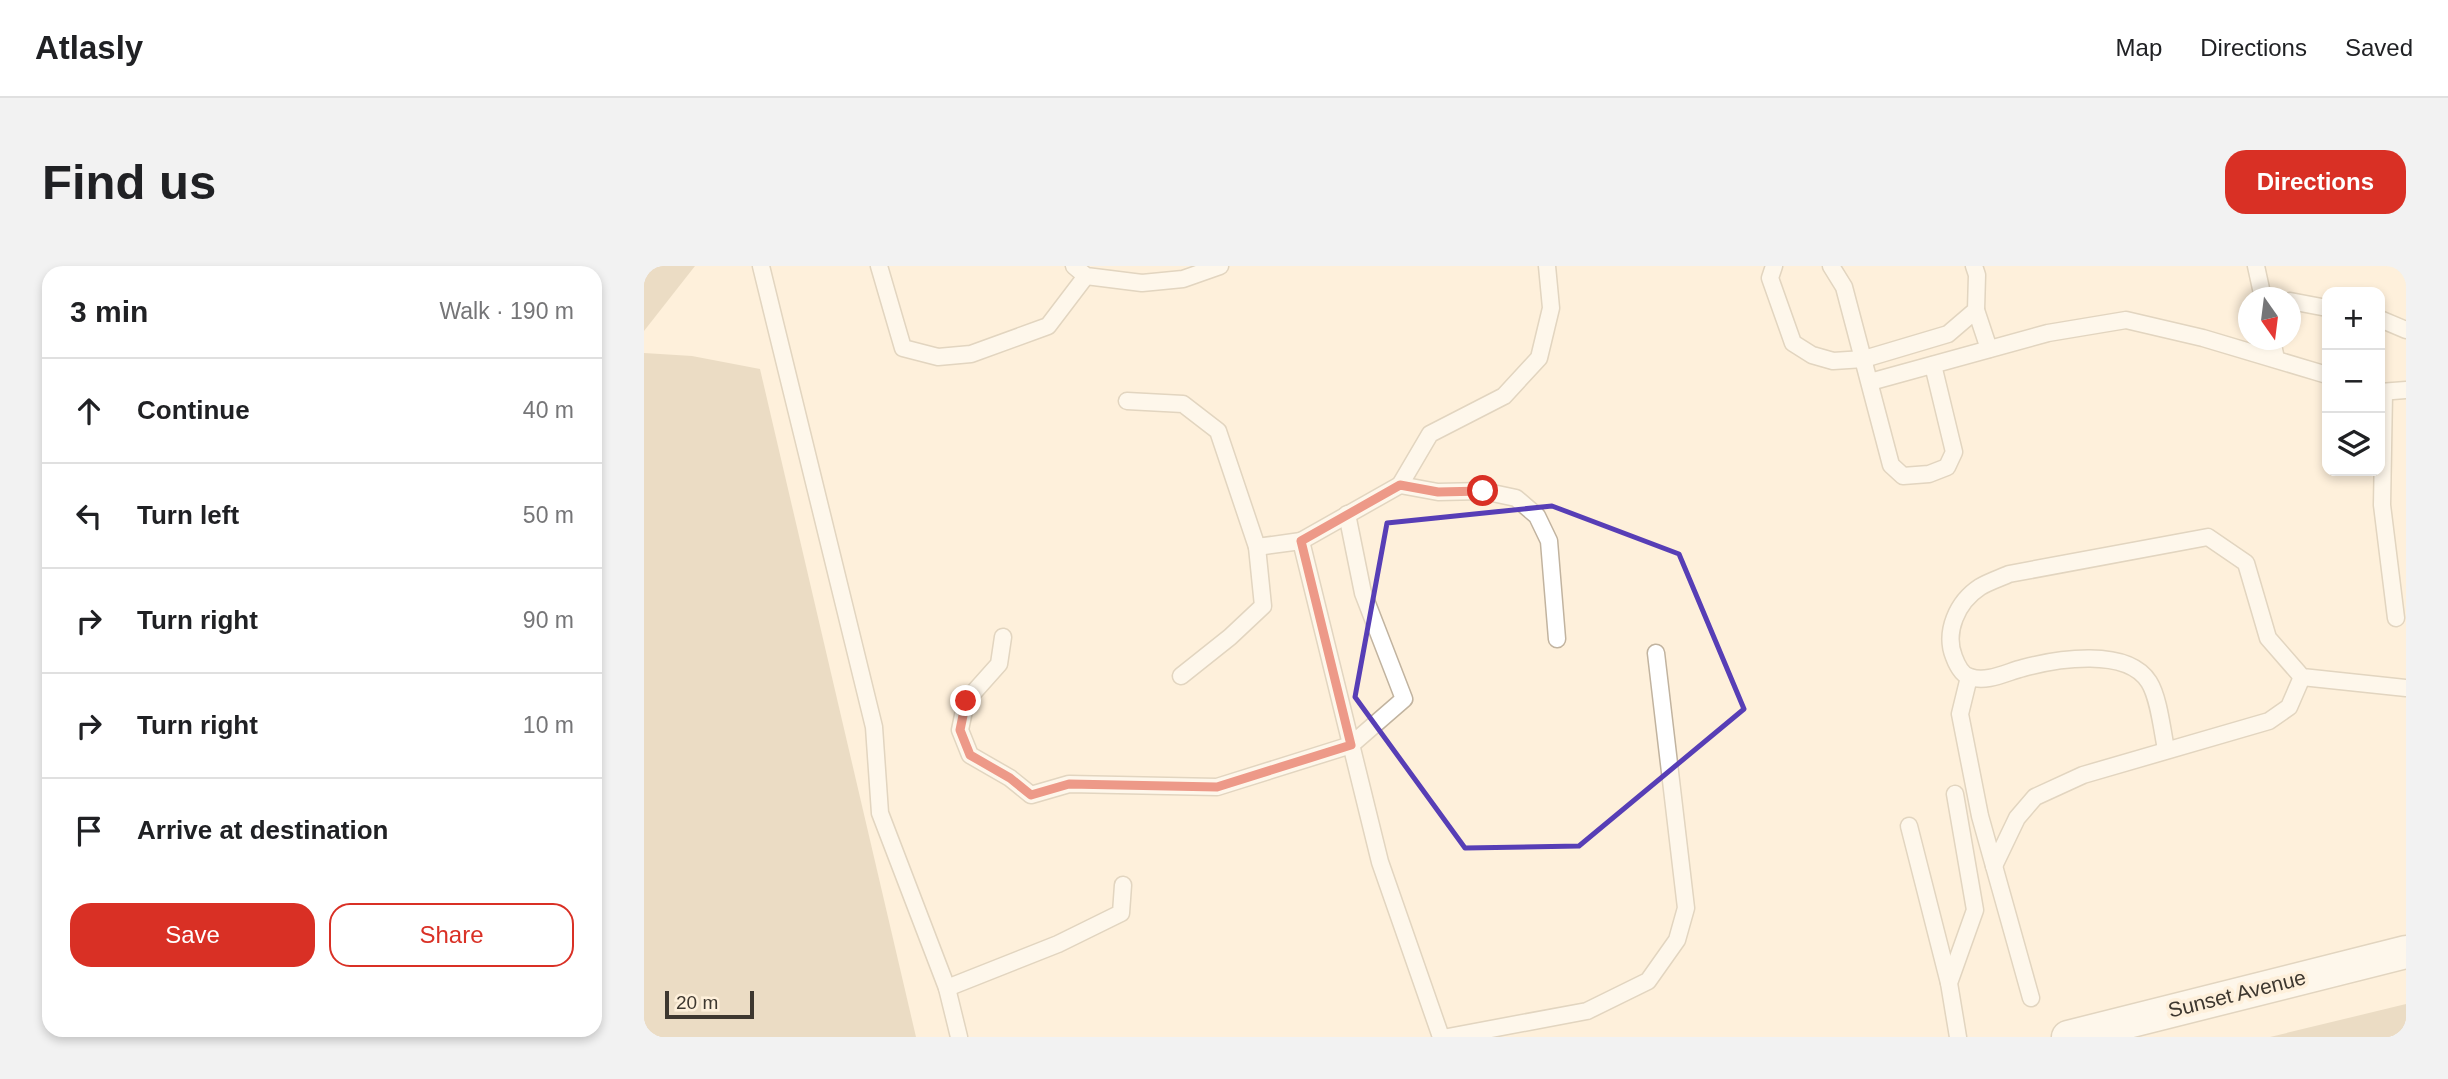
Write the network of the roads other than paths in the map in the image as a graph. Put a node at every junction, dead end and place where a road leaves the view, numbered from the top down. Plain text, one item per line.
1 (761, 266) edge
2 (879, 266) edge
3 (1220, 266) edge
4 (1547, 266) edge
5 (1774, 266) edge
6 (1831, 266) edge
7 (1974, 266) edge
8 (2256, 266) edge
9 (1080, 271) edge
10 (2262, 287) edge
11 (2301, 303) edge
12 (2322, 307) edge
13 (1976, 310) junction
14 (2385, 320) edge
15 (2406, 330) edge
16 (1989, 349) junction
17 (2274, 350) edge
18 (1864, 359) junction
19 (2276, 359) junction
20 (1933, 365) junction
21 (2322, 373) edge
22 (1870, 382) junction
23 (2406, 390) edge
24 (2385, 392) edge
25 (1127, 401) dead end
26 (2382, 413) edge
27 (1400, 485) junction
28 (1347, 514) junction
29 (1301, 541) junction
30 (1257, 547) junction
31 (2396, 618) dead end
32 (1003, 637) dead end
33 (1557, 639) dead end
34 (1656, 653) dead end
35 (1181, 676) dead end
36 (1969, 677) junction
37 (2302, 677) junction
38 (2406, 688) edge
39 (1351, 745) junction
40 (2166, 749) junction
41 (1955, 794) dead end
42 (1909, 826) dead end
43 (1994, 866) junction
44 (1123, 885) dead end
45 (2406, 952) edge
46 (1949, 983) junction
47 (947, 988) junction
48 (2031, 998) dead end
49 (959, 1037) edge
50 (1441, 1037) edge
51 (1448, 1037) edge
52 (1958, 1037) edge
53 (2068, 1037) edge

1 - 47 lane
2 - 9 lane
3 - 9 lane
4 - 27 lane
5 - 18 lane
6 - 18 lane
7 - 13 lane
8 - 10 lane
11 - 12 lane
13 - 16 lane
13 - 18 lane
14 - 15 lane
16 - 19 lane
16 - 20 lane
17 - 19 lane
18 - 22 lane
19 - 21 lane
20 - 22 lane
20 - 22 lane
23 - 24 lane
25 - 30 lane
26 - 31 lane
27 - 28 lane
27 - 33 lane
28 - 29 lane
28 - 39 lane
29 - 30 lane
29 - 39 lane
30 - 35 lane
32 - 39 lane
34 - 51 lane
36 - 37 lane
36 - 40 lane
36 - 43 lane
37 - 38 lane
37 - 40 lane
39 - 50 lane
40 - 43 lane
41 - 46 lane
42 - 46 lane
43 - 48 lane
44 - 47 lane
45 - 53 street, Sunset Avenue
46 - 52 lane
47 - 49 lane

